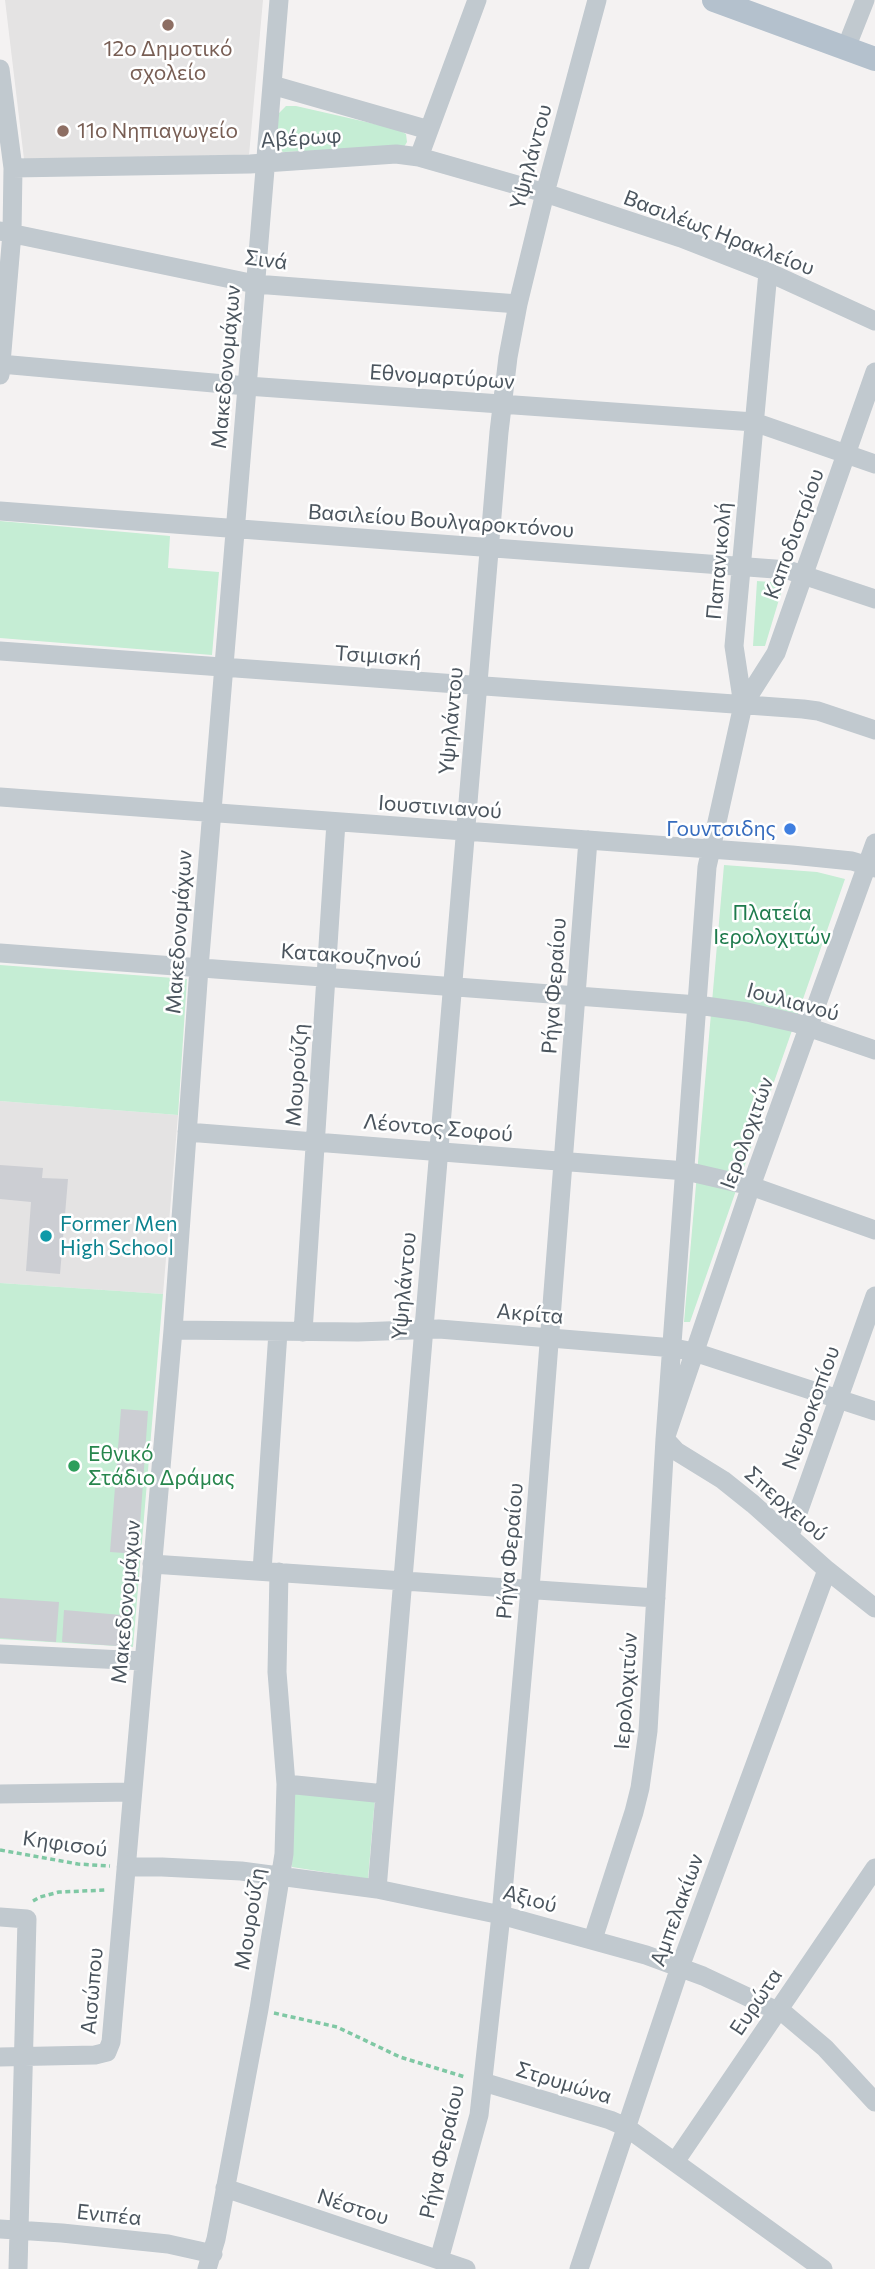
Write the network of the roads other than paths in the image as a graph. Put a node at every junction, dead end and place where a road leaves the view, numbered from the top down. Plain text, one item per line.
1 (279, 0) edge
2 (477, 0) edge
3 (597, 0) edge
4 (714, 0) edge
5 (865, 0) edge
6 (846, 48) junction
7 (875, 59) edge
8 (0, 69) edge
9 (272, 85) junction
10 (429, 130) junction
11 (419, 157) junction
12 (265, 162) junction
13 (13, 167) junction
14 (545, 194) junction
15 (6, 232) edge
16 (768, 272) junction
17 (255, 284) junction
18 (518, 304) junction
19 (875, 321) edge
20 (0, 368) edge
21 (875, 372) edge
22 (247, 386) junction
23 (502, 403) junction
24 (754, 422) junction
25 (846, 454) junction
26 (875, 464) edge
27 (0, 511) edge
28 (235, 529) junction
29 (489, 548) junction
30 (742, 566) junction
31 (804, 574) junction
32 (875, 599) edge
33 (0, 651) edge
34 (223, 668) junction
35 (477, 686) junction
36 (743, 705) junction
37 (875, 730) edge
38 (0, 797) edge
39 (212, 813) junction
40 (337, 822) junction
41 (465, 831) junction
42 (588, 840) junction
43 (875, 844) edge
44 (710, 849) junction
45 (871, 867) edge
46 (0, 953) edge
47 (199, 968) junction
48 (326, 977) junction
49 (452, 986) junction
50 (576, 996) junction
51 (698, 1005) junction
52 (810, 1027) junction
53 (875, 1050) edge
54 (187, 1132) junction
55 (316, 1141) junction
56 (438, 1152) junction
57 (564, 1161) junction
58 (686, 1171) junction
59 (751, 1186) junction
60 (875, 1230) edge
61 (875, 1296) edge
62 (173, 1330) junction
63 (423, 1331) junction
64 (278, 1332) junction
65 (303, 1332) junction
66 (550, 1338) junction
67 (674, 1348) junction
68 (694, 1352) junction
69 (839, 1398) junction
70 (875, 1411) edge
71 (665, 1439) junction
72 (790, 1535) junction
73 (152, 1564) junction
74 (827, 1570) junction
75 (271, 1572) junction
76 (402, 1580) junction
77 (530, 1589) junction
78 (656, 1598) junction
79 (875, 1608) edge
80 (0, 1654) edge
81 (144, 1661) junction
82 (286, 1784) junction
83 (132, 1792) junction
84 (0, 1794) edge
85 (385, 1794) junction
86 (126, 1867) junction
87 (875, 1868) edge
88 (281, 1875) junction
89 (377, 1889) junction
90 (501, 1915) junction
91 (0, 1917) edge
92 (593, 1939) junction
93 (680, 1967) junction
94 (778, 2010) junction
95 (0, 2057) edge
96 (23, 2058) junction
97 (483, 2082) junction
98 (875, 2101) edge
99 (626, 2127) junction
100 (675, 2162) junction
101 (225, 2188) junction
102 (9, 2230) edge
103 (439, 2260) junction
104 (210, 2262) edge
105 (18, 2269) edge
106 (466, 2269) edge
107 (579, 2269) edge
108 (823, 2269) edge

1 - 9 street, Μακεδονομάχων
2 - 10 street
3 - 14 street, Υψηλάντου
4 - 6 main road
5 - 6 street
6 - 7 main road
8 - 13 street
9 - 10 street
9 - 12 street, Μακεδονομάχων
10 - 11 street
11 - 12 street, Αβέρωφ
11 - 14 street, Αβέρωφ
12 - 13 street, Αβέρωφ
12 - 17 street, Μακεδονομάχων
13 - 15 street
14 - 16 street, Βασιλέως Ηρακλείου
14 - 18 street, Υψηλάντου
15 - 17 street, Σινά
15 - 20 street
16 - 19 street, Βασιλέως Ηρακλείου
16 - 24 street, Παπανικολή
17 - 18 street, Σινά
17 - 22 street, Μακεδονομάχων
18 - 23 street, Υψηλάντου
20 - 22 street, Εθνομαρτύρων
21 - 25 street, Καποδιστρίου
22 - 23 street, Εθνομαρτύρων
22 - 28 street, Μακεδονομάχων
23 - 24 street, Εθνομαρτύρων
23 - 29 street, Υψηλάντου
24 - 25 street, Εθνομαρτύρων
24 - 30 street, Παπανικολή
25 - 26 street, Εθνομαρτύρων
25 - 31 street, Καποδιστρίου
27 - 28 street, Βασιλείου Βουλγαροκτόνου
28 - 29 street, Βασιλείου Βουλγαροκτόνου
28 - 34 street, Μακεδονομάχων
29 - 30 street, Βασιλείου Βουλγαροκτόνου
29 - 35 street, Υψηλάντου
30 - 31 street, Βασιλείου Βουλγαροκτόνου
30 - 36 street, Παπανικολή
31 - 32 street, Βασιλείου Βουλγαροκτόνου
31 - 36 street, Καποδιστρίου
33 - 34 street, Τσιμισκή
34 - 35 street, Τσιμισκή
34 - 39 street, Μακεδονομάχων
35 - 36 street, Τσιμισκή
35 - 41 street, Υψηλάντου
36 - 37 street, Τσιμισκή
36 - 44 street, Παπανικολή
38 - 39 street, Ιουστινιανού
39 - 40 street, Ιουστινιανού
39 - 47 street, Μακεδονομάχων
40 - 41 street, Ιουστινιανού
40 - 48 street, Μουρούζη
41 - 42 street, Ιουστινιανού
41 - 49 street, Υψηλάντου
42 - 44 street, Ιουστινιανού
42 - 50 street, Ρήγα Φεραίου
43 - 45 street, Ιερολοχιτών
44 - 45 street, Ιουστινιανού
44 - 51 street, Ιερολοχιτών
45 - 52 street, Ιερολοχιτών
46 - 47 street, Κατακουζηνού
47 - 48 street, Κατακουζηνού
47 - 54 street, Μακεδονομάχων
48 - 49 street, Κατακουζηνού
48 - 55 street, Μουρούζη
49 - 50 street, Κατακουζηνού
49 - 56 street, Υψηλάντου
50 - 51 street, Κατακουζηνού
50 - 57 street, Ρήγα Φεραίου
51 - 52 street, Ιουλιανού
51 - 58 street, Ιερολοχιτών
52 - 53 street, Ιουλιανού
52 - 59 street, Ιερολοχιτών
54 - 55 street, Λέοντος Σοφού
54 - 62 street, Μακεδονομάχων
55 - 56 street, Λέοντος Σοφού
55 - 65 street, Μουρούζη
56 - 57 street, Λέοντος Σοφού
56 - 63 street, Υψηλάντου
57 - 58 street, Λέοντος Σοφού
57 - 66 street, Ρήγα Φεραίου
58 - 59 street, Λέοντος Σοφού
58 - 67 street, Ιερολοχιτών
59 - 60 street, Λέοντος Σοφού
59 - 68 street, Ιερολοχιτών
61 - 69 street, Νευροκοπίου
62 - 64 street, Ακρίτα
62 - 73 street, Μακεδονομάχων
63 - 65 street, Ακρίτα
63 - 66 street, Ακρίτα
63 - 76 street, Υψηλάντου
64 - 65 street, Ακρίτα
64 - 75 street, Μουρούζη
66 - 67 street, Ακρίτα
66 - 77 street, Ρήγα Φεραίου
67 - 68 street, Ακρίτα
67 - 71 street, Ιερολοχιτών
68 - 69 street, Ακρίτα
68 - 71 street, Ιερολοχιτών
69 - 70 street, Ακρίτα
69 - 72 street, Νευροκοπίου
71 - 72 street, Σπερχειού
71 - 78 street, Ιερολοχιτών
72 - 74 street, Σπερχειού
73 - 75 street
73 - 81 street, Μακεδονομάχων
74 - 79 street, Σπερχειού
74 - 93 street, Αμπελακίων
75 - 76 street
75 - 82 street, Μουρούζη
76 - 77 street
76 - 85 street, Υψηλάντου
77 - 78 street
77 - 90 street, Ρήγα Φεραίου
78 - 92 street, Ιερολοχιτών
80 - 81 street
81 - 83 street, Μακεδονομάχων
82 - 85 street
82 - 88 street, Μουρούζη
83 - 84 street
83 - 86 street, Μακεδονομάχων
85 - 89 street, Υψηλάντου
86 - 88 street, Αξιού
86 - 96 street, Αισώπου
87 - 94 street, Ευρώτα
88 - 89 street, Αξιού
88 - 101 street, Μουρούζη
89 - 90 street, Αξιού
90 - 92 street, Αξιού
90 - 97 street, Ρήγα Φεραίου
91 - 96 street
92 - 93 street, Αξιού
93 - 94 street, Αξιού
93 - 99 street, Αμπελακίων
94 - 98 street, Αξιού
94 - 100 street, Ευρώτα
95 - 96 street, Αισώπου
96 - 102 street
97 - 99 street, Στρυμώνα
97 - 103 street, Ρήγα Φεραίου
99 - 100 street, Στρυμώνα
99 - 107 street, Αμπελακίων
100 - 108 street, Στρυμώνα
101 - 103 street, Νέστου
101 - 104 street, Μουρούζη
102 - 104 street, Ενιπέα
102 - 105 street
103 - 106 street, Νέστου

